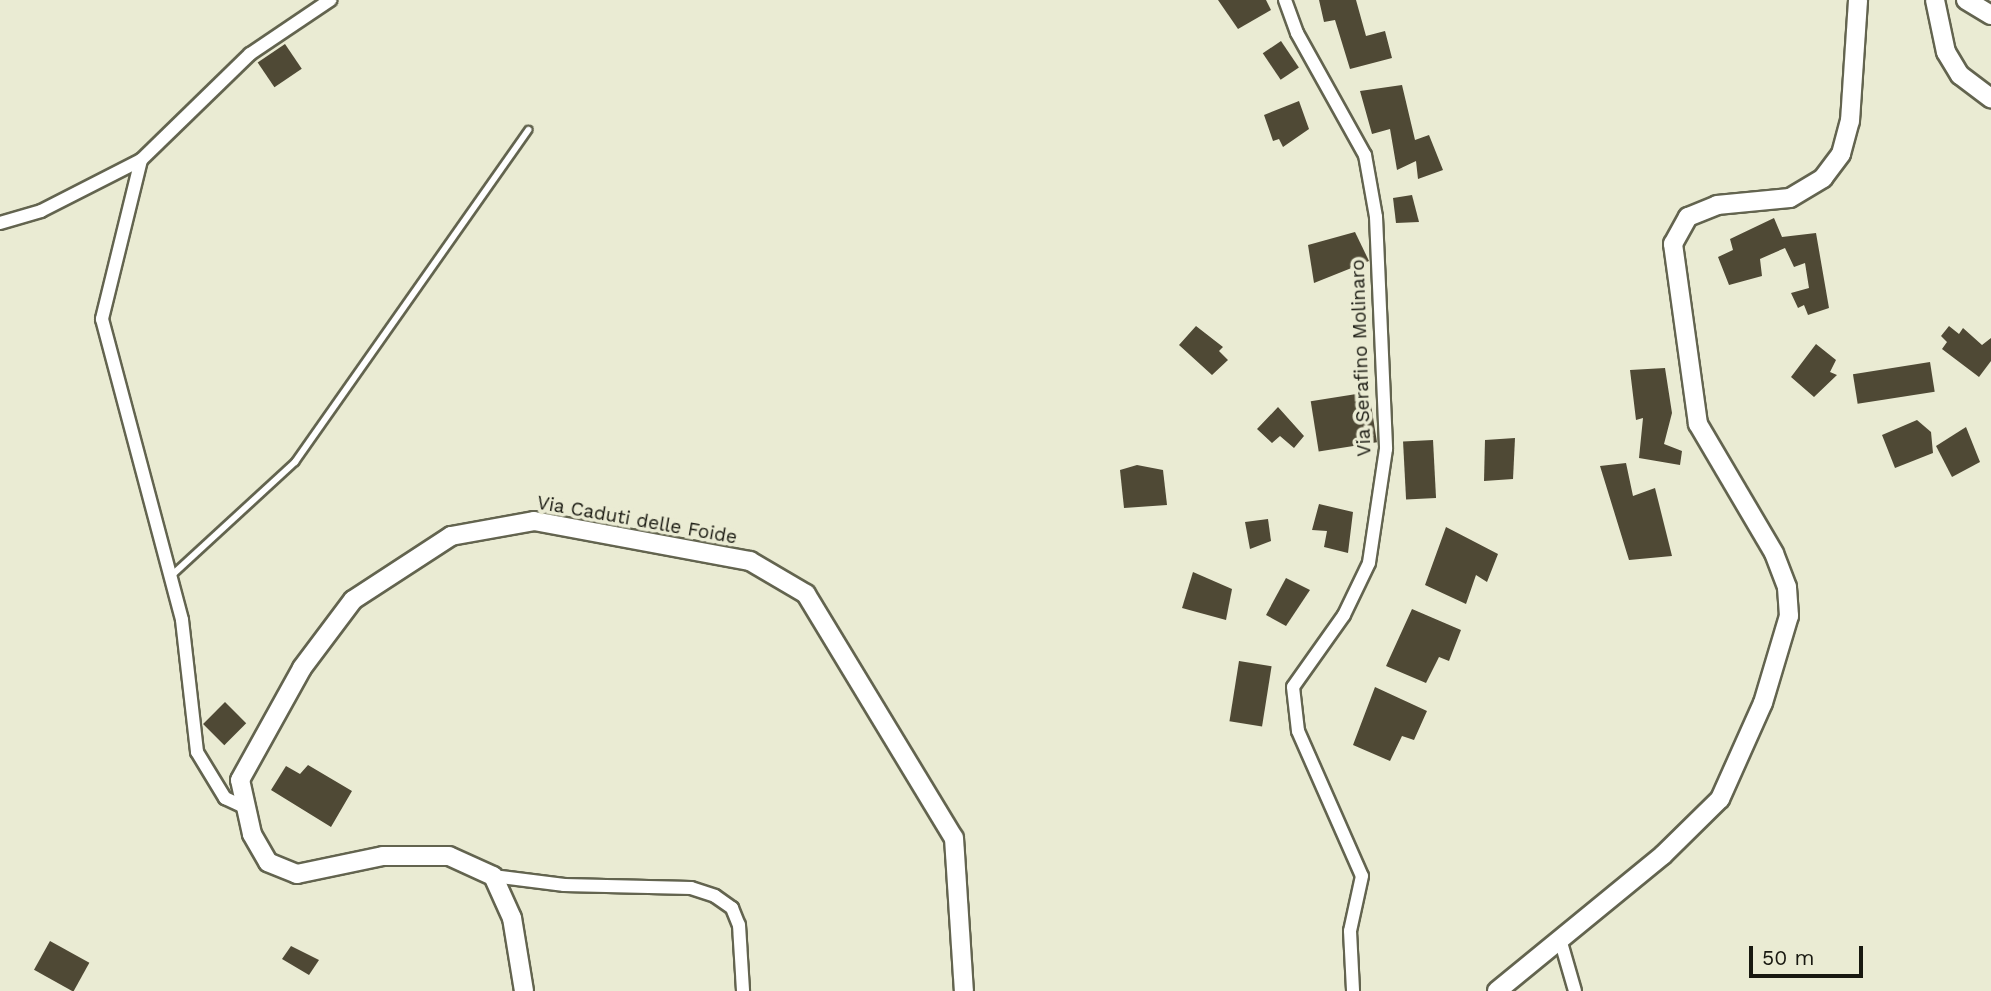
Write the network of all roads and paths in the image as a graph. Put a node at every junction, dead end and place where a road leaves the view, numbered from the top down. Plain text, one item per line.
1 (330, 0) edge
2 (1285, 0) edge
3 (1858, 0) edge
4 (1935, 0) edge
5 (1991, 98) edge
6 (528, 130) dead end
7 (141, 160) junction
8 (0, 223) edge
9 (170, 577) junction
10 (242, 806) junction
11 (493, 876) junction
12 (1560, 939) junction
13 (524, 991) edge
14 (743, 991) edge
15 (964, 991) edge
16 (1353, 991) edge
17 (1497, 991) edge
18 (1575, 991) edge

1 - 7 street
2 - 16 street, Via Serafino Molinaro
3 - 12 street
4 - 5 street
6 - 9 lane
7 - 8 street
7 - 9 street
9 - 10 street
10 - 11 street, Via Caduti delle Foide
10 - 15 street, Via Caduti delle Foide
11 - 13 street
11 - 14 street
12 - 17 street
12 - 18 street

